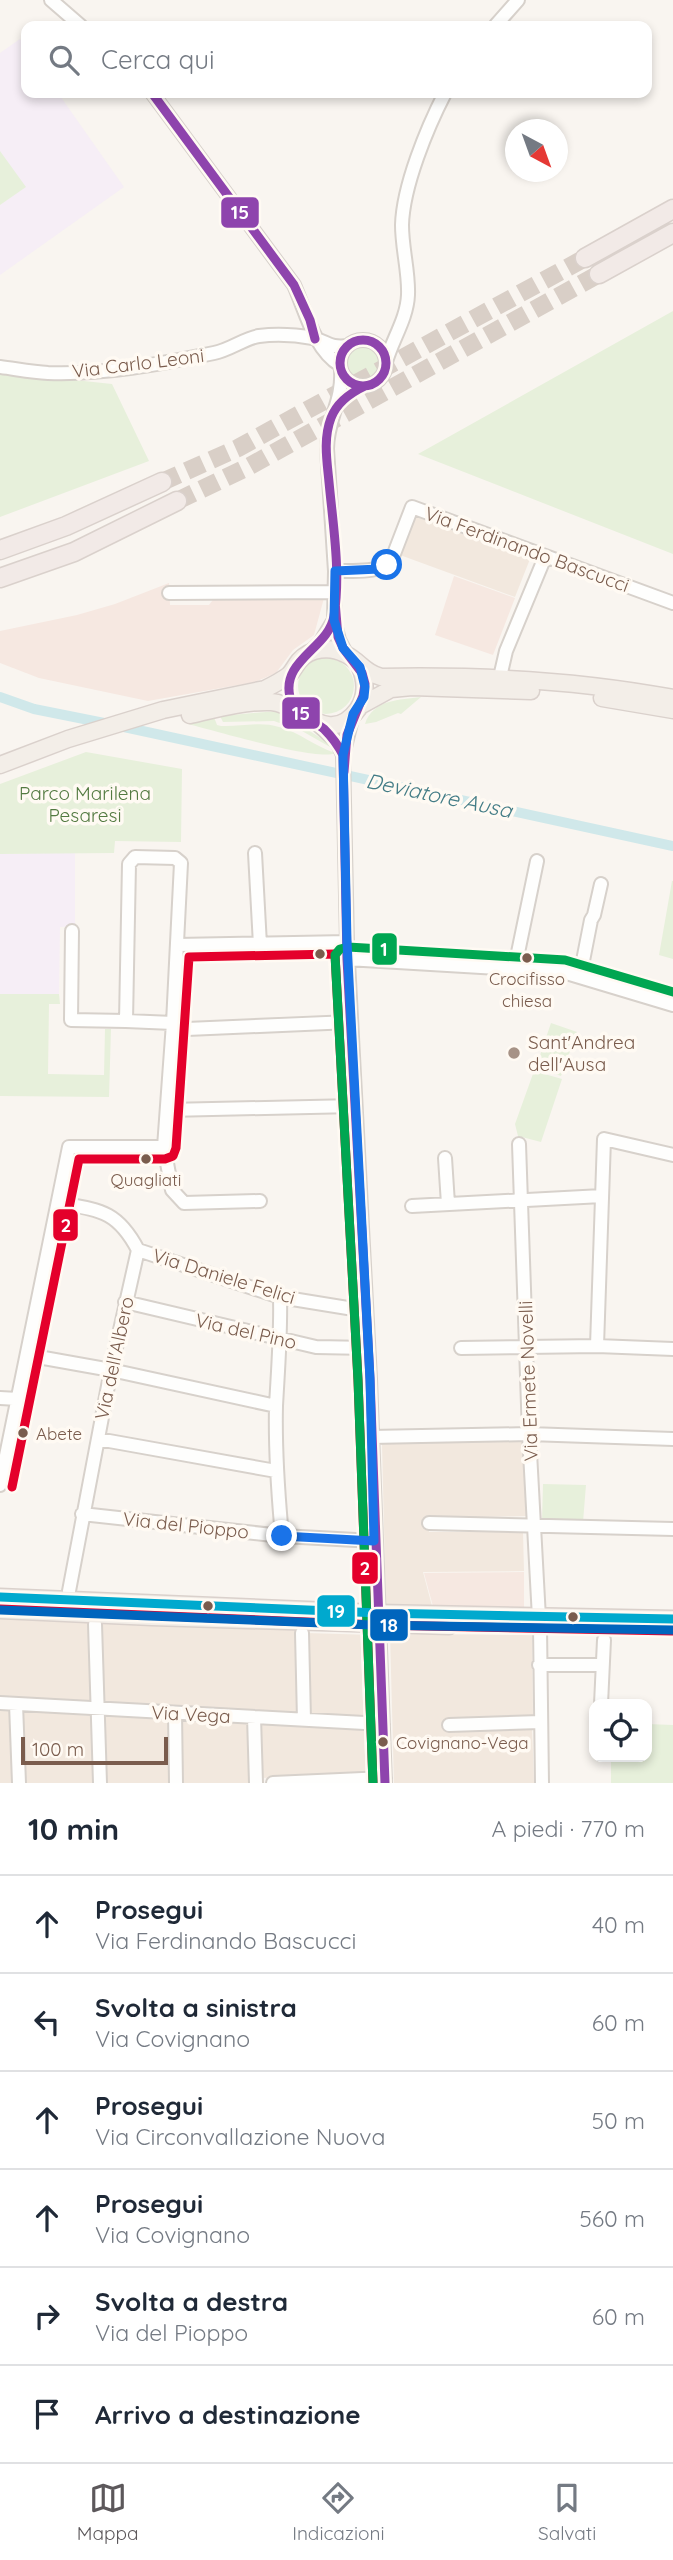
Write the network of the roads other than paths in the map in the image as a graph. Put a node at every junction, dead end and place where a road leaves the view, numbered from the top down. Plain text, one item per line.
1 (51, 0) edge
2 (519, 0) edge
3 (75, 21) edge
4 (500, 21) edge
5 (156, 98) edge
6 (442, 98) edge
7 (673, 209) edge
8 (673, 233) edge
9 (585, 258) tunnel mouth
10 (599, 274) tunnel mouth
11 (401, 323) junction
12 (315, 339) junction
13 (369, 341) junction
14 (348, 346) junction
15 (386, 362) junction
16 (0, 367) edge
17 (341, 368) junction
18 (365, 386) junction
19 (338, 404) junction
20 (162, 482) tunnel mouth
21 (177, 501) tunnel mouth
22 (0, 550) edge
23 (544, 557) junction
24 (335, 571) junction
25 (0, 578) edge
26 (335, 592) junction
27 (169, 593) dead end
28 (673, 603) edge
29 (334, 620) junction
30 (309, 653) junction
31 (348, 655) junction
32 (360, 667) junction
33 (292, 672) junction
34 (500, 677) junction
35 (673, 698) edge
36 (296, 709) junction
37 (356, 710) junction
38 (673, 710) edge
39 (168, 715) junction
40 (317, 724) junction
41 (76, 742) junction
42 (343, 755) junction
43 (0, 765) edge
44 (0, 776) edge
45 (255, 853) dead end
46 (537, 861) dead end
47 (601, 884) dead end
48 (72, 931) dead end
49 (347, 942) junction
50 (177, 945) junction
51 (260, 945) junction
52 (347, 959) junction
53 (515, 967) junction
54 (580, 976) junction
55 (673, 1005) edge
56 (126, 1021) junction
57 (351, 1022) junction
58 (173, 1023) junction
59 (187, 1029) dead end
60 (355, 1106) junction
61 (168, 1110) junction
62 (519, 1144) dead end
63 (164, 1147) junction
64 (673, 1155) edge
65 (445, 1158) dead end
66 (602, 1196) junction
67 (260, 1200) dead end
68 (521, 1201) junction
69 (58, 1203) junction
70 (448, 1204) junction
71 (412, 1206) dead end
72 (138, 1250) junction
73 (280, 1297) junction
74 (125, 1302) junction
75 (366, 1311) junction
76 (281, 1339) junction
77 (526, 1346) junction
78 (597, 1346) junction
79 (368, 1348) junction
80 (461, 1348) dead end
81 (673, 1349) edge
82 (27, 1355) junction
83 (111, 1370) junction
84 (0, 1398) edge
85 (18, 1398) junction
86 (276, 1406) junction
87 (529, 1434) junction
88 (371, 1437) junction
89 (98, 1439) junction
90 (673, 1439) edge
91 (276, 1471) junction
92 (0, 1485) edge
93 (82, 1514) junction
94 (429, 1523) dead end
95 (534, 1525) junction
96 (673, 1529) edge
97 (282, 1536) junction
98 (374, 1541) junction
99 (69, 1591) dead end
100 (0, 1597) edge
101 (0, 1610) edge
102 (380, 1619) junction
103 (673, 1619) edge
104 (539, 1622) junction
105 (95, 1624) dead end
106 (673, 1630) edge
107 (302, 1633) dead end
108 (604, 1640) dead end
109 (539, 1665) junction
110 (602, 1665) junction
111 (601, 1699) edge
112 (0, 1703) edge
113 (16, 1704) junction
114 (98, 1709) junction
115 (175, 1713) junction
116 (254, 1717) junction
117 (304, 1720) junction
118 (540, 1722) junction
119 (383, 1724) junction
120 (449, 1725) dead end
121 (385, 1781) edge
122 (307, 1782) edge
123 (19, 1783) edge
124 (100, 1783) edge
125 (176, 1783) edge
126 (256, 1783) edge
127 (273, 1783) edge
128 (542, 1783) edge

1 - 3 street
2 - 4 street
5 - 12 street
6 - 11 street
7 - 9 highway
8 - 10 highway
11 - 13 street
11 - 15 street
12 - 14 street, Via Carlo Leoni
12 - 16 street, Via Carlo Leoni
12 - 17 street
13 - 14 street
13 - 15 street
14 - 17 street
15 - 18 street
17 - 18 street
17 - 19 street
18 - 19 street
19 - 24 street
20 - 22 highway
21 - 25 highway
23 - 24 street, Via Ferdinando Bascucci
23 - 28 street, Via Ferdinando Bascucci
23 - 34 street
24 - 26 street
26 - 27 street
26 - 29 street
29 - 30 street
29 - 31 street
30 - 31 main road
30 - 33 main road
31 - 32 main road
32 - 34 main road
32 - 37 main road
33 - 36 main road
33 - 39 main road
34 - 35 main road
36 - 39 main road
36 - 40 main road
37 - 38 main road
37 - 40 main road
37 - 42 street
39 - 41 main road
40 - 42 street
41 - 43 main road
41 - 44 main road
42 - 49 street
45 - 51 street
46 - 53 street
47 - 54 street
48 - 56 street
49 - 51 street
49 - 52 street
50 - 51 street
50 - 56 street
50 - 58 street
52 - 53 street
52 - 57 street
53 - 54 street
54 - 55 street
56 - 58 street
57 - 59 street
57 - 60 street
58 - 61 street
60 - 61 street
60 - 75 street
61 - 63 street
62 - 68 street, Via Ermete Novelli
63 - 67 street
63 - 69 street
64 - 66 street
65 - 70 street
66 - 68 street
66 - 78 street
68 - 70 street
68 - 77 street, Via Ermete Novelli
69 - 72 street, Via Daniele Felici
69 - 82 street
70 - 71 street
72 - 73 street, Via Daniele Felici
72 - 74 street, Via dell'Albero
73 - 75 street, Via Daniele Felici
73 - 76 street
74 - 76 street, Via del Pino
74 - 83 street, Via dell'Albero
75 - 79 street
76 - 79 street, Via del Pino
76 - 86 street
77 - 78 street
77 - 80 street
77 - 87 street, Via Ermete Novelli
78 - 81 street
79 - 88 street
82 - 83 street
82 - 85 street
83 - 86 street
83 - 89 street, Via dell'Albero
84 - 85 street
85 - 92 street
86 - 91 street
87 - 88 street
87 - 90 street
87 - 95 street, Via Ermete Novelli
88 - 98 street
89 - 91 street
89 - 93 street, Via dell'Albero
91 - 97 street
93 - 97 street, Via del Pioppo
93 - 99 street, Via dell'Albero
94 - 95 street
95 - 96 street
95 - 104 street, Via Ermete Novelli
97 - 98 street, Via del Pioppo
98 - 102 street
100 - 102 main road
101 - 102 main road
102 - 104 main road
102 - 119 street
103 - 104 main road
104 - 106 main road
104 - 109 street, Via Ermete Novelli
105 - 114 street
107 - 117 street
108 - 110 street
109 - 110 street
109 - 118 street, Via Ermete Novelli
110 - 111 street
112 - 113 street, Via Vega
113 - 114 street, Via Vega
113 - 123 street
114 - 115 street, Via Vega
114 - 124 street
115 - 116 street, Via Vega
115 - 125 street
116 - 117 street, Via Vega
116 - 126 street
117 - 119 street, Via Vega
118 - 120 street
118 - 128 street, Via Ermete Novelli
119 - 121 street
121 - 122 street
122 - 127 street

